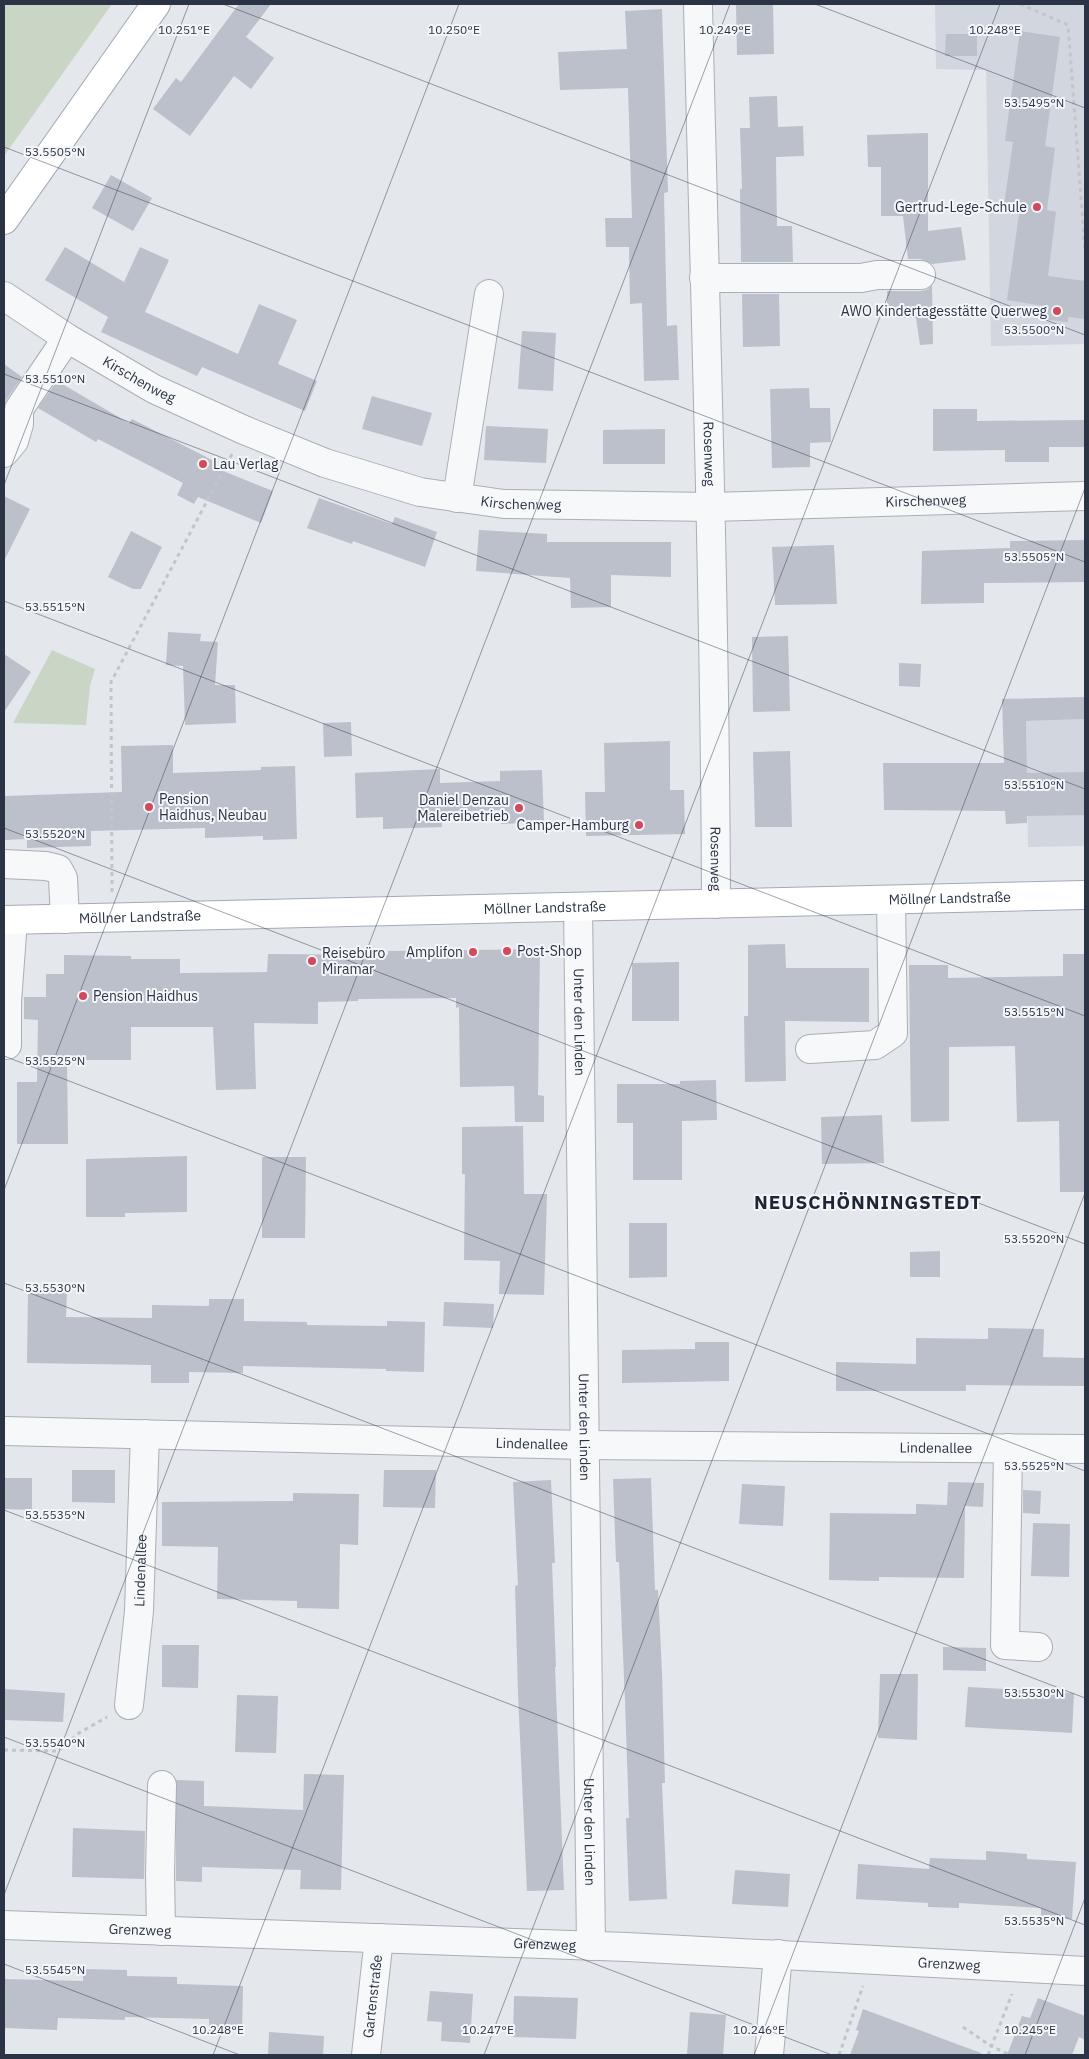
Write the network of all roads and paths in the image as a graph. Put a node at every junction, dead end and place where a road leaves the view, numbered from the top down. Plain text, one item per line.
1 (156, 4) edge
2 (698, 4) edge
3 (1020, 4) edge
4 (4, 220) edge
5 (1085, 251) edge
6 (921, 275) dead end
7 (704, 278) junction
8 (489, 294) dead end
9 (4, 296) edge
10 (67, 338) junction
11 (244, 430) junction
12 (4, 453) edge
13 (1085, 496) edge
14 (457, 498) junction
15 (711, 507) junction
16 (4, 864) edge
17 (1085, 895) edge
18 (891, 900) junction
19 (716, 904) junction
20 (578, 907) junction
21 (112, 918) junction
22 (64, 919) junction
23 (8, 920) edge
24 (7, 1045) dead end
25 (810, 1050) dead end
26 (4, 1431) edge
27 (145, 1434) junction
28 (584, 1445) junction
29 (1008, 1448) junction
30 (1085, 1449) edge
31 (1038, 1647) dead end
32 (129, 1705) joint
33 (4, 1750) edge
34 (162, 1785) dead end
35 (4, 1925) edge
36 (162, 1930) junction
37 (379, 1938) junction
38 (591, 1946) junction
39 (778, 1954) junction
40 (1024, 1968) junction
41 (1085, 1972) edge
42 (863, 1985) dead end
43 (963, 2027) dead end
44 (991, 2046) junction
45 (1008, 2054) dead end
46 (366, 2055) edge
47 (769, 2055) edge
48 (839, 2055) edge
49 (988, 2055) edge

1 - 4 main road
2 - 7 street, Rosenweg
3 - 5 path
6 - 7 street
7 - 15 street, Rosenweg
8 - 14 street
9 - 10 street, Kirschenweg
10 - 11 street, Kirschenweg
10 - 12 street
11 - 14 street, Kirschenweg
11 - 21 path
13 - 15 street, Kirschenweg
14 - 15 street, Kirschenweg
15 - 19 street, Rosenweg
16 - 22 street
17 - 18 main road, Möllner Landstraße
18 - 19 main road, Möllner Landstraße
18 - 25 street
19 - 20 main road, Möllner Landstraße
20 - 21 main road, Möllner Landstraße
20 - 28 street, Unter den Linden
21 - 22 main road, Möllner Landstraße
22 - 23 main road, Möllner Landstraße
23 - 24 street
26 - 27 street, Lindenallee
27 - 28 street, Lindenallee
27 - 32 street, Lindenallee
28 - 29 street, Lindenallee
28 - 38 street, Unter den Linden
29 - 30 street, Lindenallee
29 - 31 street
32 - 33 path
34 - 36 street
35 - 36 street, Grenzweg
36 - 37 street, Grenzweg
37 - 38 street, Grenzweg
37 - 46 street, Gartenstraße
38 - 39 street, Grenzweg
39 - 40 street, Grenzweg
39 - 47 street
40 - 41 street, Grenzweg
40 - 44 path
42 - 48 path
43 - 44 path
44 - 45 path
44 - 49 path

